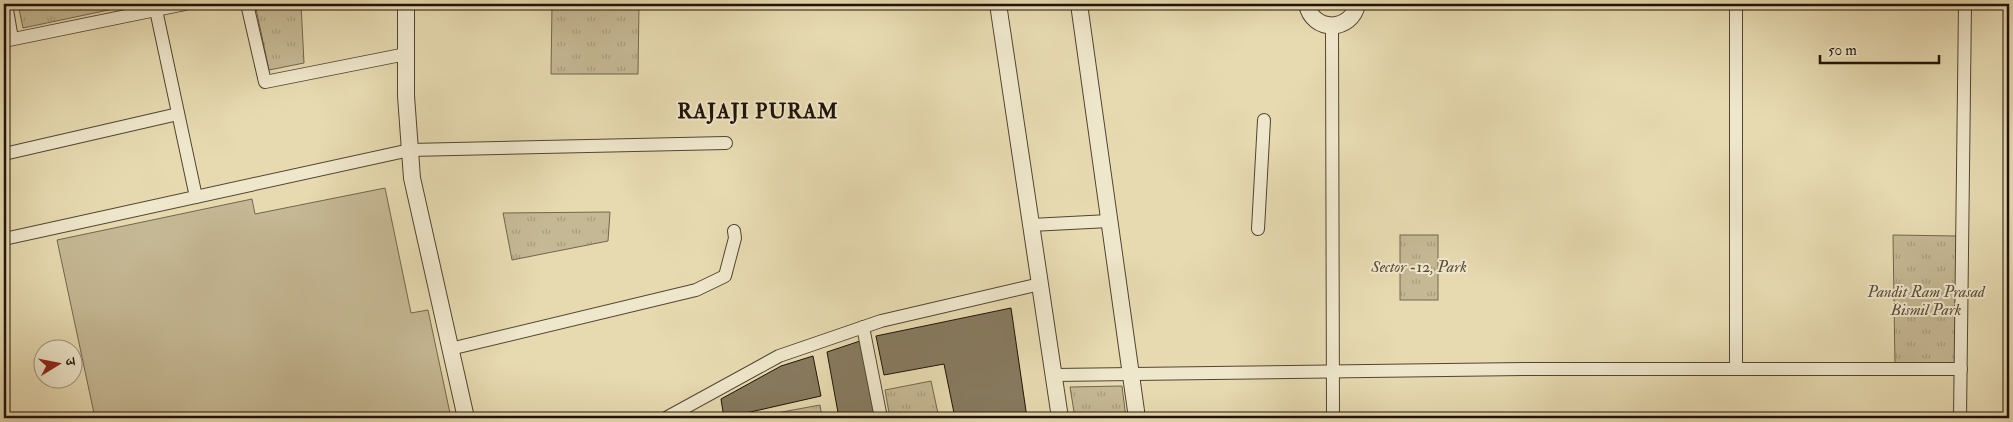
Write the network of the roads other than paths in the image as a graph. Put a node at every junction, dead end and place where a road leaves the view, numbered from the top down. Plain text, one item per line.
1 (6, 4) edge
2 (185, 4) edge
3 (247, 4) edge
4 (406, 4) edge
5 (998, 4) edge
6 (1079, 4) edge
7 (1307, 4) edge
8 (1358, 4) edge
9 (1736, 4) edge
10 (1965, 4) edge
11 (156, 10) junction
12 (1332, 26) junction
13 (8, 40) edge
14 (406, 54) junction
15 (178, 114) junction
16 (1264, 120) dead end
17 (726, 143) dead end
18 (410, 150) junction
19 (4, 154) edge
20 (196, 197) junction
21 (1109, 221) junction
22 (1031, 225) junction
23 (1258, 229) dead end
24 (734, 232) dead end
25 (4, 239) edge
26 (1040, 284) junction
27 (863, 327) junction
28 (450, 349) junction
29 (1736, 369) junction
30 (1960, 369) junction
31 (1332, 371) junction
32 (1131, 374) junction
33 (1054, 375) junction
34 (466, 418) edge
35 (666, 418) edge
36 (881, 418) edge
37 (1060, 418) edge
38 (1137, 418) edge
39 (1333, 418) edge
40 (1960, 418) edge

1 - 13 street
2 - 11 street
3 - 14 street
4 - 14 street
5 - 22 street
6 - 21 street
7 - 12 street
8 - 12 street
9 - 29 street
10 - 30 street
11 - 13 street
11 - 15 street
12 - 31 street
14 - 18 street
15 - 19 street
15 - 20 street
16 - 23 street
17 - 18 street
18 - 20 street
18 - 28 street
20 - 25 street
21 - 22 street
21 - 32 street
22 - 26 street
24 - 28 street
26 - 27 street
26 - 33 street
27 - 35 street
27 - 36 street
28 - 34 street
29 - 30 street
29 - 31 street
30 - 40 street
31 - 32 street
31 - 39 street
32 - 33 street
32 - 38 street
33 - 37 street

